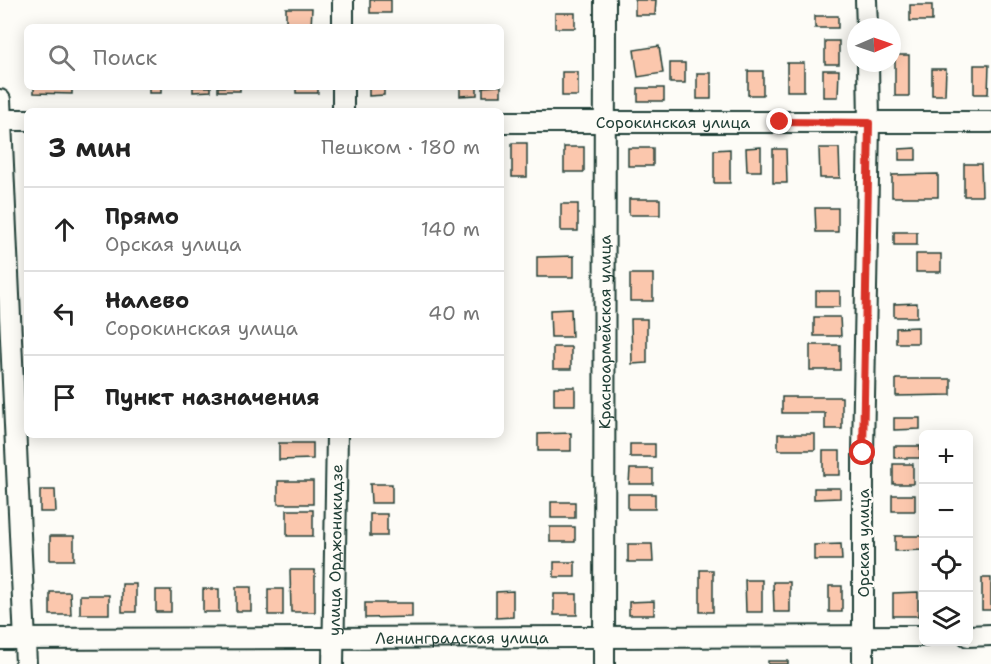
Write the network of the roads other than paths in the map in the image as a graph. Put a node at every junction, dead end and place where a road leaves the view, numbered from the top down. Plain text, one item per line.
1 (343, 0) edge
2 (605, 0) edge
3 (866, 0) edge
4 (867, 18) edge
5 (343, 24) edge
6 (868, 72) edge
7 (343, 90) edge
8 (0, 100) edge
9 (344, 108) edge
10 (0, 120) edge
11 (24, 120) edge
12 (504, 122) edge
13 (606, 122) junction
14 (991, 122) edge
15 (869, 123) junction
16 (337, 438) edge
17 (991, 635) edge
18 (919, 636) edge
19 (973, 636) edge
20 (604, 637) junction
21 (862, 637) junction
22 (332, 638) junction
23 (0, 639) edge
24 (25, 639) junction
25 (26, 664) edge
26 (333, 664) edge
27 (604, 664) edge
28 (863, 664) edge

1 - 5 street
2 - 13 street, Красноармейская улица
3 - 4 street
6 - 15 street, Орская улица
7 - 9 street
8 - 10 street
10 - 11 street
10 - 24 street
12 - 13 street, Сорокинская улица
13 - 15 street, Сорокинская улица
13 - 20 street, Красноармейская улица
14 - 15 street, Сорокинская улица
15 - 21 street, Орская улица
16 - 22 street, улица Орджоникидзе
17 - 19 street
18 - 21 street, Ленинградская улица
20 - 21 street, Ленинградская улица
20 - 22 street, Ленинградская улица
20 - 27 street, Красноармейская улица
21 - 28 street, Орская улица
22 - 24 street, Ленинградская улица
22 - 26 street, улица Орджоникидзе
23 - 24 street, Ленинградская улица
24 - 25 street

